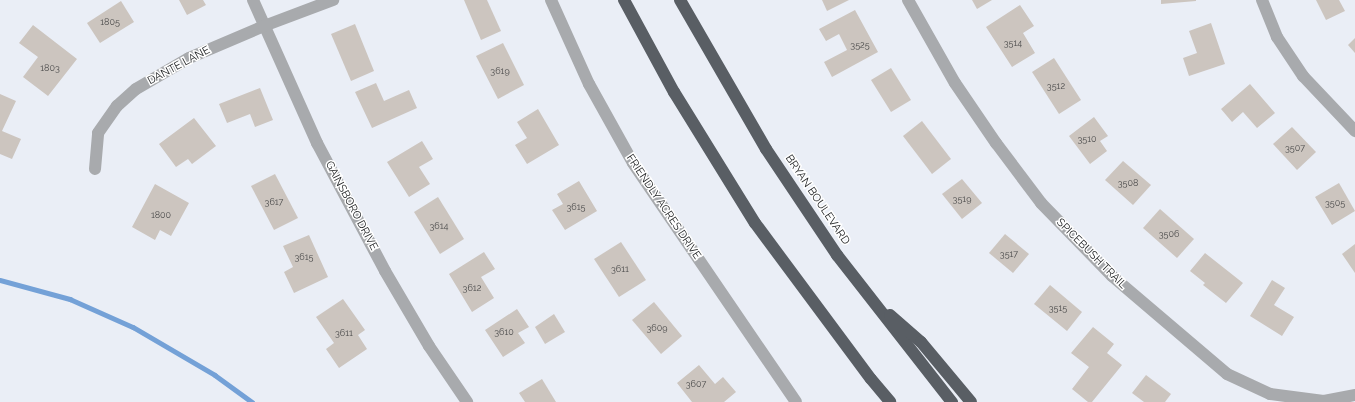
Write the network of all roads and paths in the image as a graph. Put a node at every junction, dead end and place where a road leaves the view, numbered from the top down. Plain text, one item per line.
1 (253, 0) edge
2 (333, 0) edge
3 (551, 0) edge
4 (624, 0) edge
5 (680, 0) edge
6 (908, 0) edge
7 (1262, 0) edge
8 (264, 26) junction
9 (1355, 131) edge
10 (95, 169) dead end
11 (866, 294) junction
12 (1355, 395) edge
13 (467, 402) edge
14 (796, 402) edge
15 (890, 402) edge
16 (952, 402) edge
17 (971, 402) edge

1 - 8 street, GAINSBORO DRIVE
2 - 8 street, DANTE LANE
3 - 14 street, FRIENDLY ACRES DRIVE
4 - 15 highway
5 - 11 highway, BRYAN BOULEVARD
6 - 12 street, SPICEBUSH TRAIL
7 - 9 street
8 - 10 street, DANTE LANE
8 - 13 street, GAINSBORO DRIVE
11 - 16 highway, BRYAN BOULEVARD
11 - 17 highway

